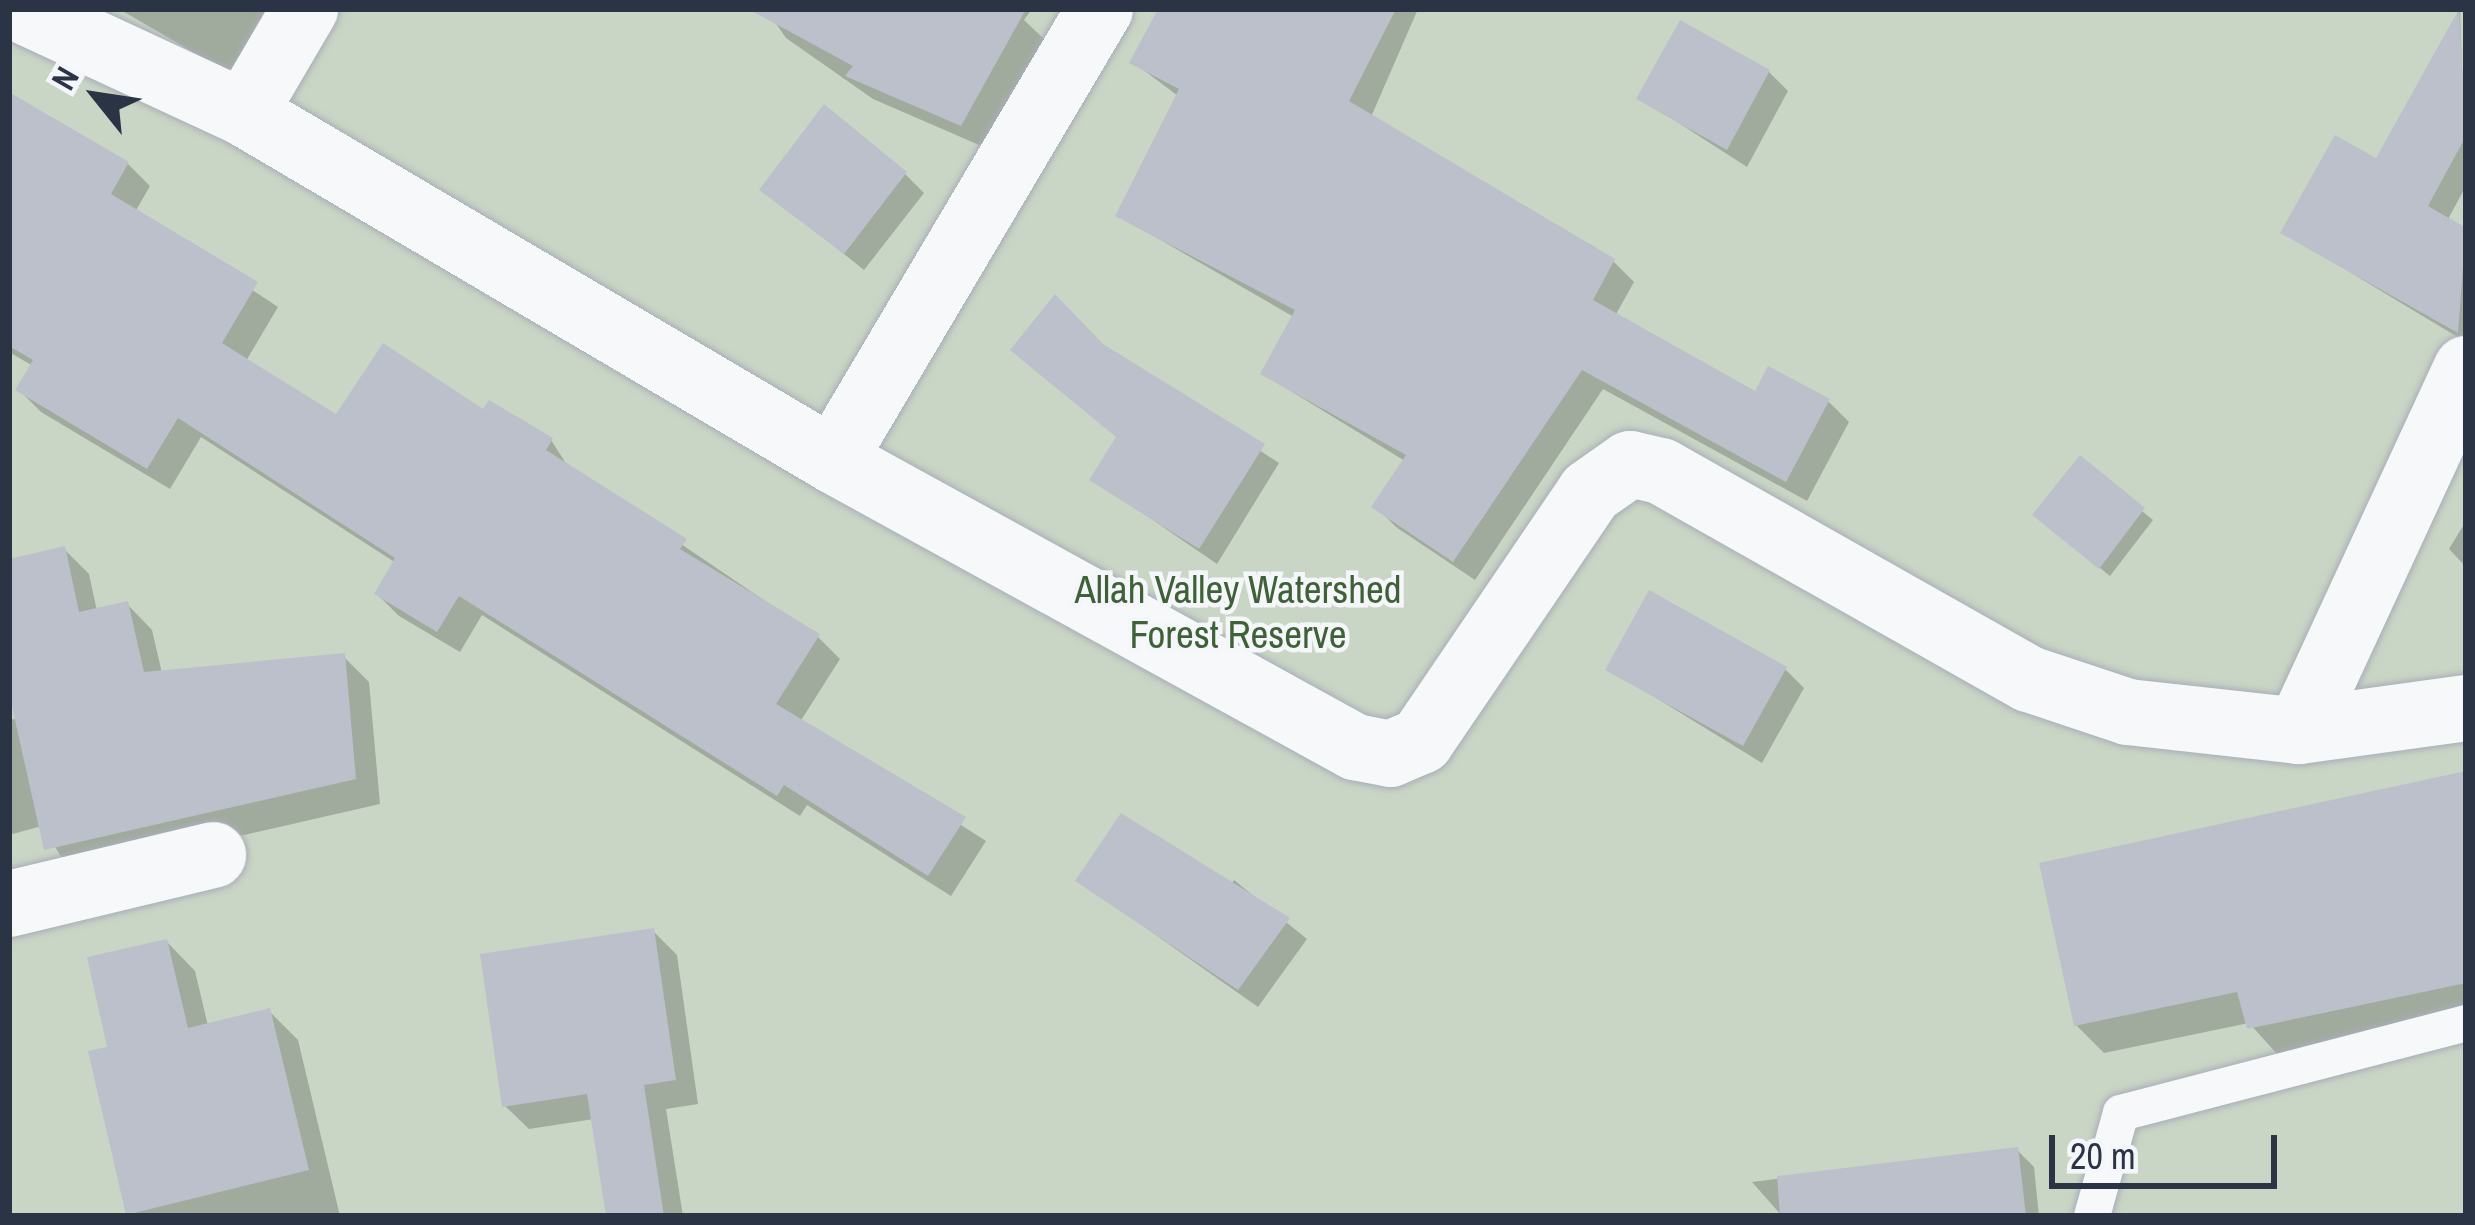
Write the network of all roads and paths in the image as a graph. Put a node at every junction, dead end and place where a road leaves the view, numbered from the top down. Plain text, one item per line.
1 (20, 9) edge
2 (305, 9) edge
3 (1100, 9) edge
4 (244, 112) junction
5 (2466, 370) edge
6 (833, 460) junction
7 (2466, 708) edge
8 (2299, 731) junction
9 (213, 855) dead end
10 (9, 904) edge
11 (2466, 1023) edge
12 (2092, 1216) edge

1 - 4 street
2 - 4 street
3 - 6 street
4 - 6 street
5 - 8 street
6 - 8 street
7 - 8 street
9 - 10 street
11 - 12 lane

